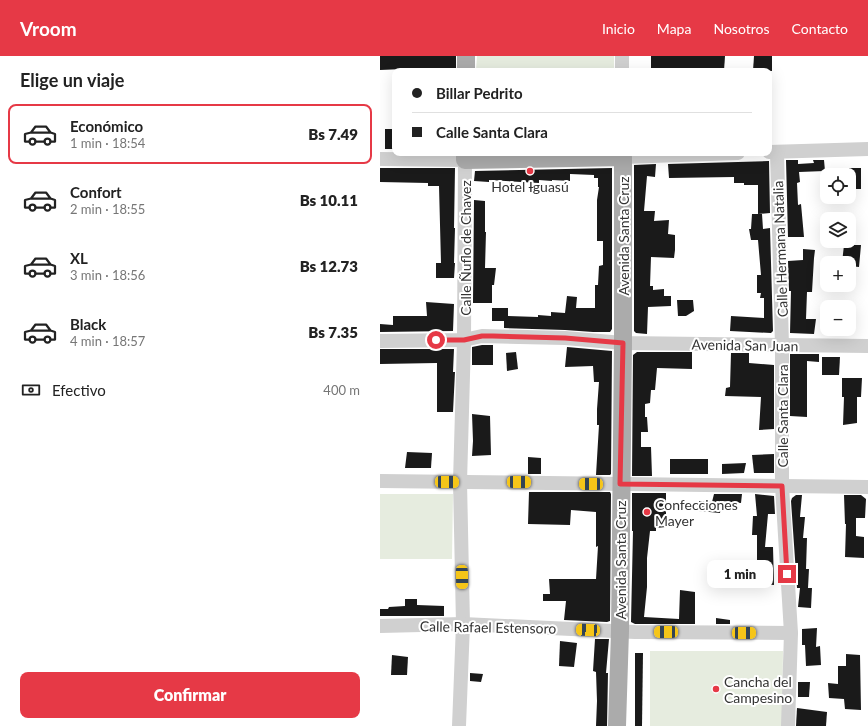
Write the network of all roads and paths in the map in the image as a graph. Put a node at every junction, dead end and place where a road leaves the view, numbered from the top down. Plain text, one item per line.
1 (466, 56) edge
2 (622, 56) edge
3 (466, 68) edge
4 (622, 68) edge
5 (868, 149) edge
6 (773, 152) edge
7 (544, 156) edge
8 (623, 156) edge
9 (465, 157) edge
10 (380, 159) edge
11 (464, 340) junction
12 (380, 341) edge
13 (623, 343) junction
14 (782, 346) junction
15 (868, 346) edge
16 (380, 481) edge
17 (460, 482) junction
18 (620, 484) junction
19 (782, 486) junction
20 (868, 487) edge
21 (463, 624) junction
22 (380, 626) edge
23 (620, 631) junction
24 (791, 633) junction
25 (459, 726) edge
26 (618, 726) edge
27 (788, 726) edge

1 - 3 main road
2 - 4 street
5 - 6 street
6 - 14 street, Calle Hermana Natalia
7 - 9 main road
8 - 13 main road, Avenida Santa Cruz
9 - 10 street
9 - 11 street, Calle Ñuflo de Chavez
11 - 12 street, Avenida San Juan
11 - 13 street, Avenida San Juan
11 - 17 street, Calle Ñuflo de Chavez
13 - 14 street, Avenida San Juan
13 - 18 main road, Avenida Santa Cruz
14 - 15 street, Avenida San Juan
14 - 19 street, Calle Santa Clara
16 - 17 street
17 - 18 street
17 - 21 street, Calle Ñuflo de Chavez
18 - 19 street
18 - 23 main road, Avenida Santa Cruz
19 - 20 street
19 - 24 street, Calle Santa Clara
21 - 22 street, Calle Rafael Estensoro
21 - 23 street, Calle Rafael Estensoro
21 - 25 street, Calle Ñuflo de Chavez
23 - 24 street, Calle Rafael Estensoro
23 - 26 main road, Avenida Santa Cruz
24 - 27 street, Calle Santa Clara

